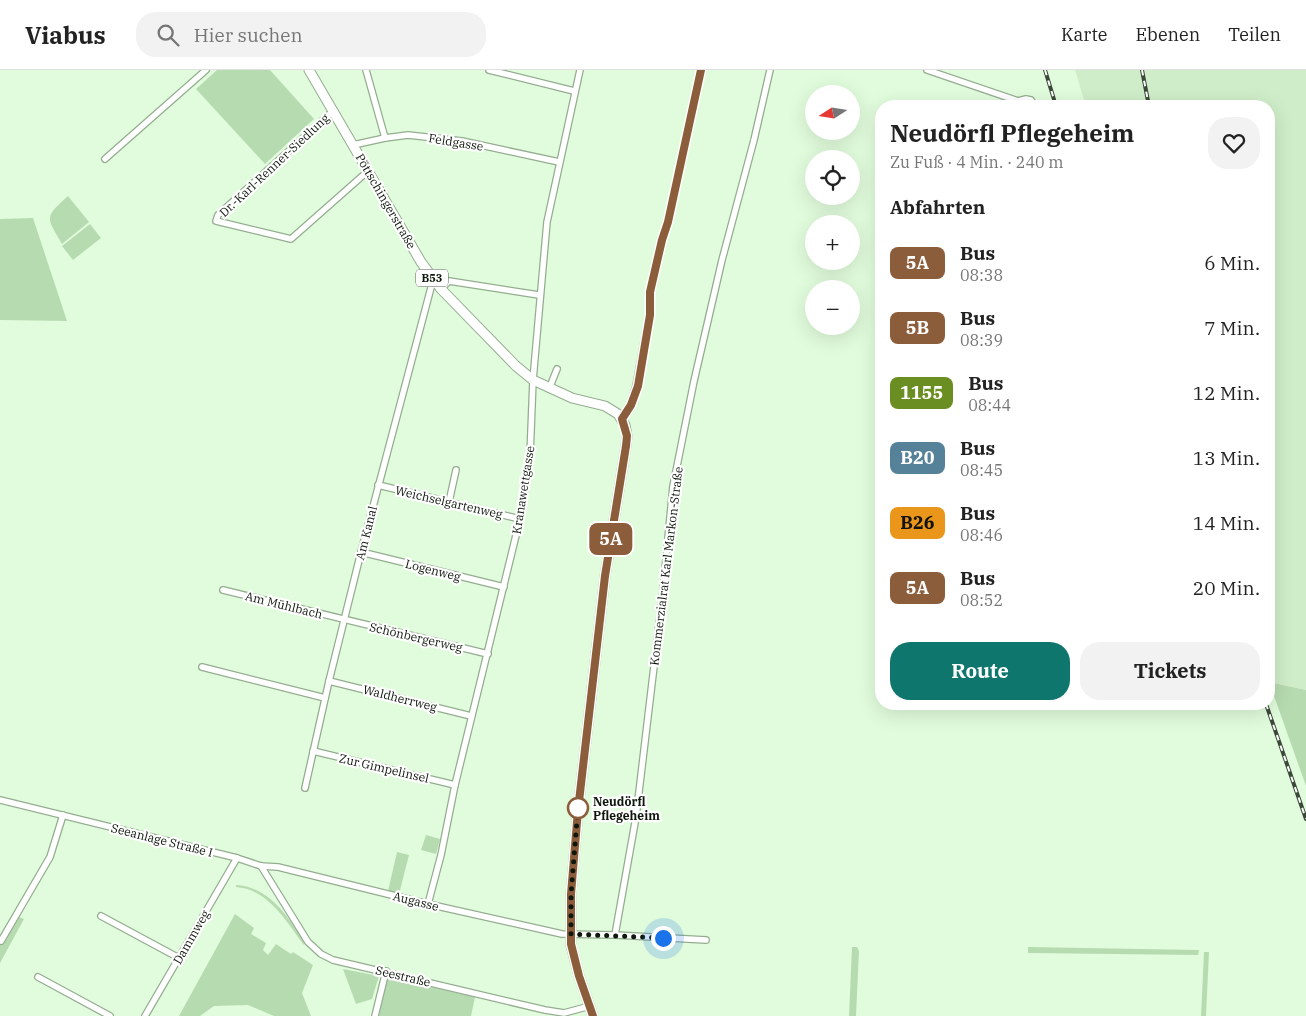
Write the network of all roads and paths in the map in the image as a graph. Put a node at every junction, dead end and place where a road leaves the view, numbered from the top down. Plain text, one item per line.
1 (206, 70) edge
2 (309, 70) edge
3 (366, 70) edge
4 (489, 70) edge
5 (580, 70) edge
6 (701, 70) edge
7 (770, 70) edge
8 (927, 70) edge
9 (574, 91) junction
10 (1008, 100) edge
11 (333, 111) junction
12 (385, 138) junction
13 (353, 145) junction
14 (105, 159) dead end
15 (559, 162) junction
16 (368, 170) junction
17 (433, 280) junction
18 (440, 289) junction
19 (539, 294) junction
20 (557, 369) dead end
21 (533, 380) junction
22 (549, 389) junction
23 (622, 419) junction
24 (456, 470) dead end
25 (378, 485) junction
26 (448, 502) junction
27 (520, 519) junction
28 (362, 552) junction
29 (504, 587) junction
30 (223, 590) dead end
31 (345, 620) junction
32 (488, 654) junction
33 (202, 667) dead end
34 (329, 681) junction
35 (325, 698) junction
36 (471, 716) junction
37 (313, 751) junction
38 (455, 785) junction
39 (305, 788) dead end
40 (0, 800) edge
41 (63, 815) junction
42 (237, 858) junction
43 (261, 866) junction
44 (428, 904) junction
45 (101, 916) dead end
46 (571, 934) junction
47 (615, 935) junction
48 (706, 940) dead end
49 (1, 941) dead end
50 (179, 958) junction
51 (386, 971) junction
52 (38, 976) dead end
53 (590, 1006) junction
54 (110, 1016) edge
55 (145, 1016) edge
56 (375, 1016) edge
57 (594, 1016) edge

1 - 14 street
2 - 11 main road, Pöttschingerstraße / B53
3 - 12 street
4 - 9 street
5 - 9 street, Kranawettgasse
6 - 23 street
7 - 47 street, Kommerzialrat Karl Markon-Straße
8 - 10 street
9 - 15 street, Kranawettgasse
11 - 13 main road, Pöttschingerstraße / B53
11 - 16 street, Dr.-Karl-Renner-Siedlung
12 - 13 street, Feldgasse
12 - 15 street, Feldgasse
13 - 16 main road, Pöttschingerstraße / B53
15 - 19 street, Kranawettgasse
16 - 17 main road, Pöttschingerstraße / B53
17 - 18 main road, Pöttschingerstraße / B53
17 - 25 street, Am Kanal
18 - 19 street
18 - 21 main road, Pöttschingerstraße / B53
19 - 21 street, Kranawettgasse
20 - 22 street
21 - 22 main road, Pöttschingerstraße / B53
21 - 27 street, Kranawettgasse
22 - 23 main road, Pöttschingerstraße / B53
23 - 46 main road
24 - 26 street
25 - 26 street, Weichselgartenweg
25 - 28 street, Am Kanal
26 - 27 street, Weichselgartenweg
27 - 29 street, Kranawettgasse
28 - 29 street, Logenweg
28 - 31 street, Am Kanal
29 - 32 street, Kranawettgasse
30 - 31 street, Am Mühlbach
31 - 32 street, Schönbergerweg
31 - 34 street, Am Kanal
32 - 36 street, Kranawettgasse
33 - 35 street
34 - 35 street, Am Kanal
34 - 36 street, Waldherrweg
35 - 37 street, Am Kanal
36 - 38 street, Kranawettgasse
37 - 38 street, Zur Gimpelinsel
37 - 39 street, Am Kanal
38 - 44 street, Kranawettgasse
40 - 41 street, Seeanlage Straße I
41 - 42 street, Seeanlage Straße I
41 - 49 street
42 - 43 street, Seeanlage Straße I
42 - 50 street, Dammweg
43 - 44 street, Augasse
43 - 51 street, Seestraße
44 - 46 street, Augasse
45 - 50 street
46 - 47 street
46 - 53 main road
47 - 48 street
50 - 55 street, Dammweg
51 - 53 street, Seestraße
51 - 56 street
52 - 54 street
53 - 57 main road

